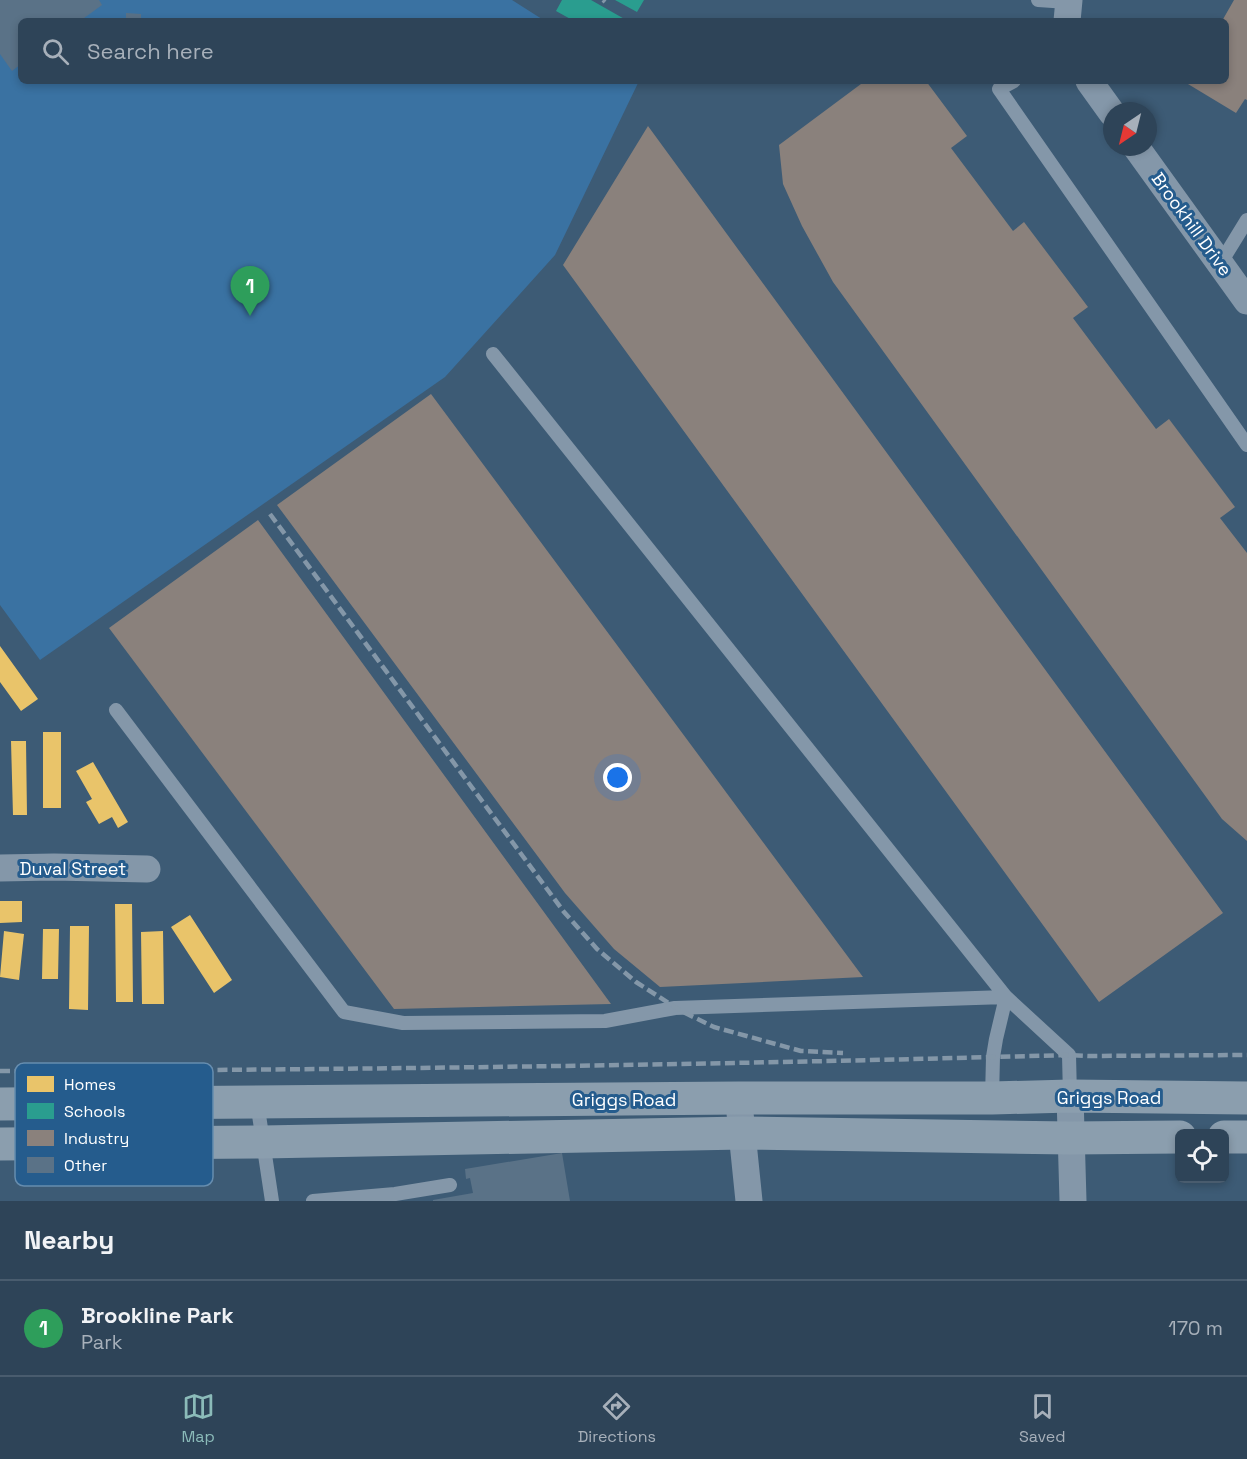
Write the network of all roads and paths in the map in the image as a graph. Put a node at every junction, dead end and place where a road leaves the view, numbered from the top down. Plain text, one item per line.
1 (1038, 0) edge
2 (1068, 8) edge
3 (1008, 84) edge
4 (1091, 84) edge
5 (1104, 102) edge
6 (1142, 156) edge
7 (1247, 220) edge
8 (1220, 264) junction
9 (1247, 301) edge
10 (493, 354) dead end
11 (1247, 445) edge
12 (116, 710) dead end
13 (0, 868) edge
14 (147, 869) dead end
15 (1006, 998) junction
16 (1070, 1096) junction
17 (739, 1098) junction
18 (992, 1098) junction
19 (1247, 1098) edge
20 (213, 1102) edge
21 (257, 1102) junction
22 (0, 1104) edge
23 (15, 1104) edge
24 (743, 1133) junction
25 (1070, 1137) junction
26 (1175, 1137) edge
27 (1229, 1137) edge
28 (1247, 1137) edge
29 (213, 1142) edge
30 (263, 1142) junction
31 (0, 1144) edge
32 (15, 1144) edge
33 (450, 1185) dead end
34 (272, 1201) edge
35 (313, 1201) edge
36 (749, 1201) edge
37 (1073, 1201) edge

1 - 2 lane
3 - 11 lane
4 - 5 street
6 - 8 street, Brookhill Drive
7 - 8 lane
8 - 9 street, Brookhill Drive
10 - 15 lane
12 - 15 lane
13 - 14 street, Duval Street
15 - 16 lane
15 - 18 lane
16 - 18 main road, Griggs Road
16 - 19 main road, Griggs Road
16 - 25 street
17 - 18 main road, Griggs Road
17 - 21 main road, Griggs Road
17 - 24 street
20 - 21 main road, Griggs Road
21 - 30 lane
22 - 23 main road, Griggs Road
24 - 25 main road, Griggs Road
24 - 30 main road, Griggs Road
24 - 36 street
25 - 26 main road, Griggs Road
25 - 37 street
27 - 28 main road
29 - 30 main road, Griggs Road
30 - 34 lane
31 - 32 main road, Griggs Road
33 - 35 lane

